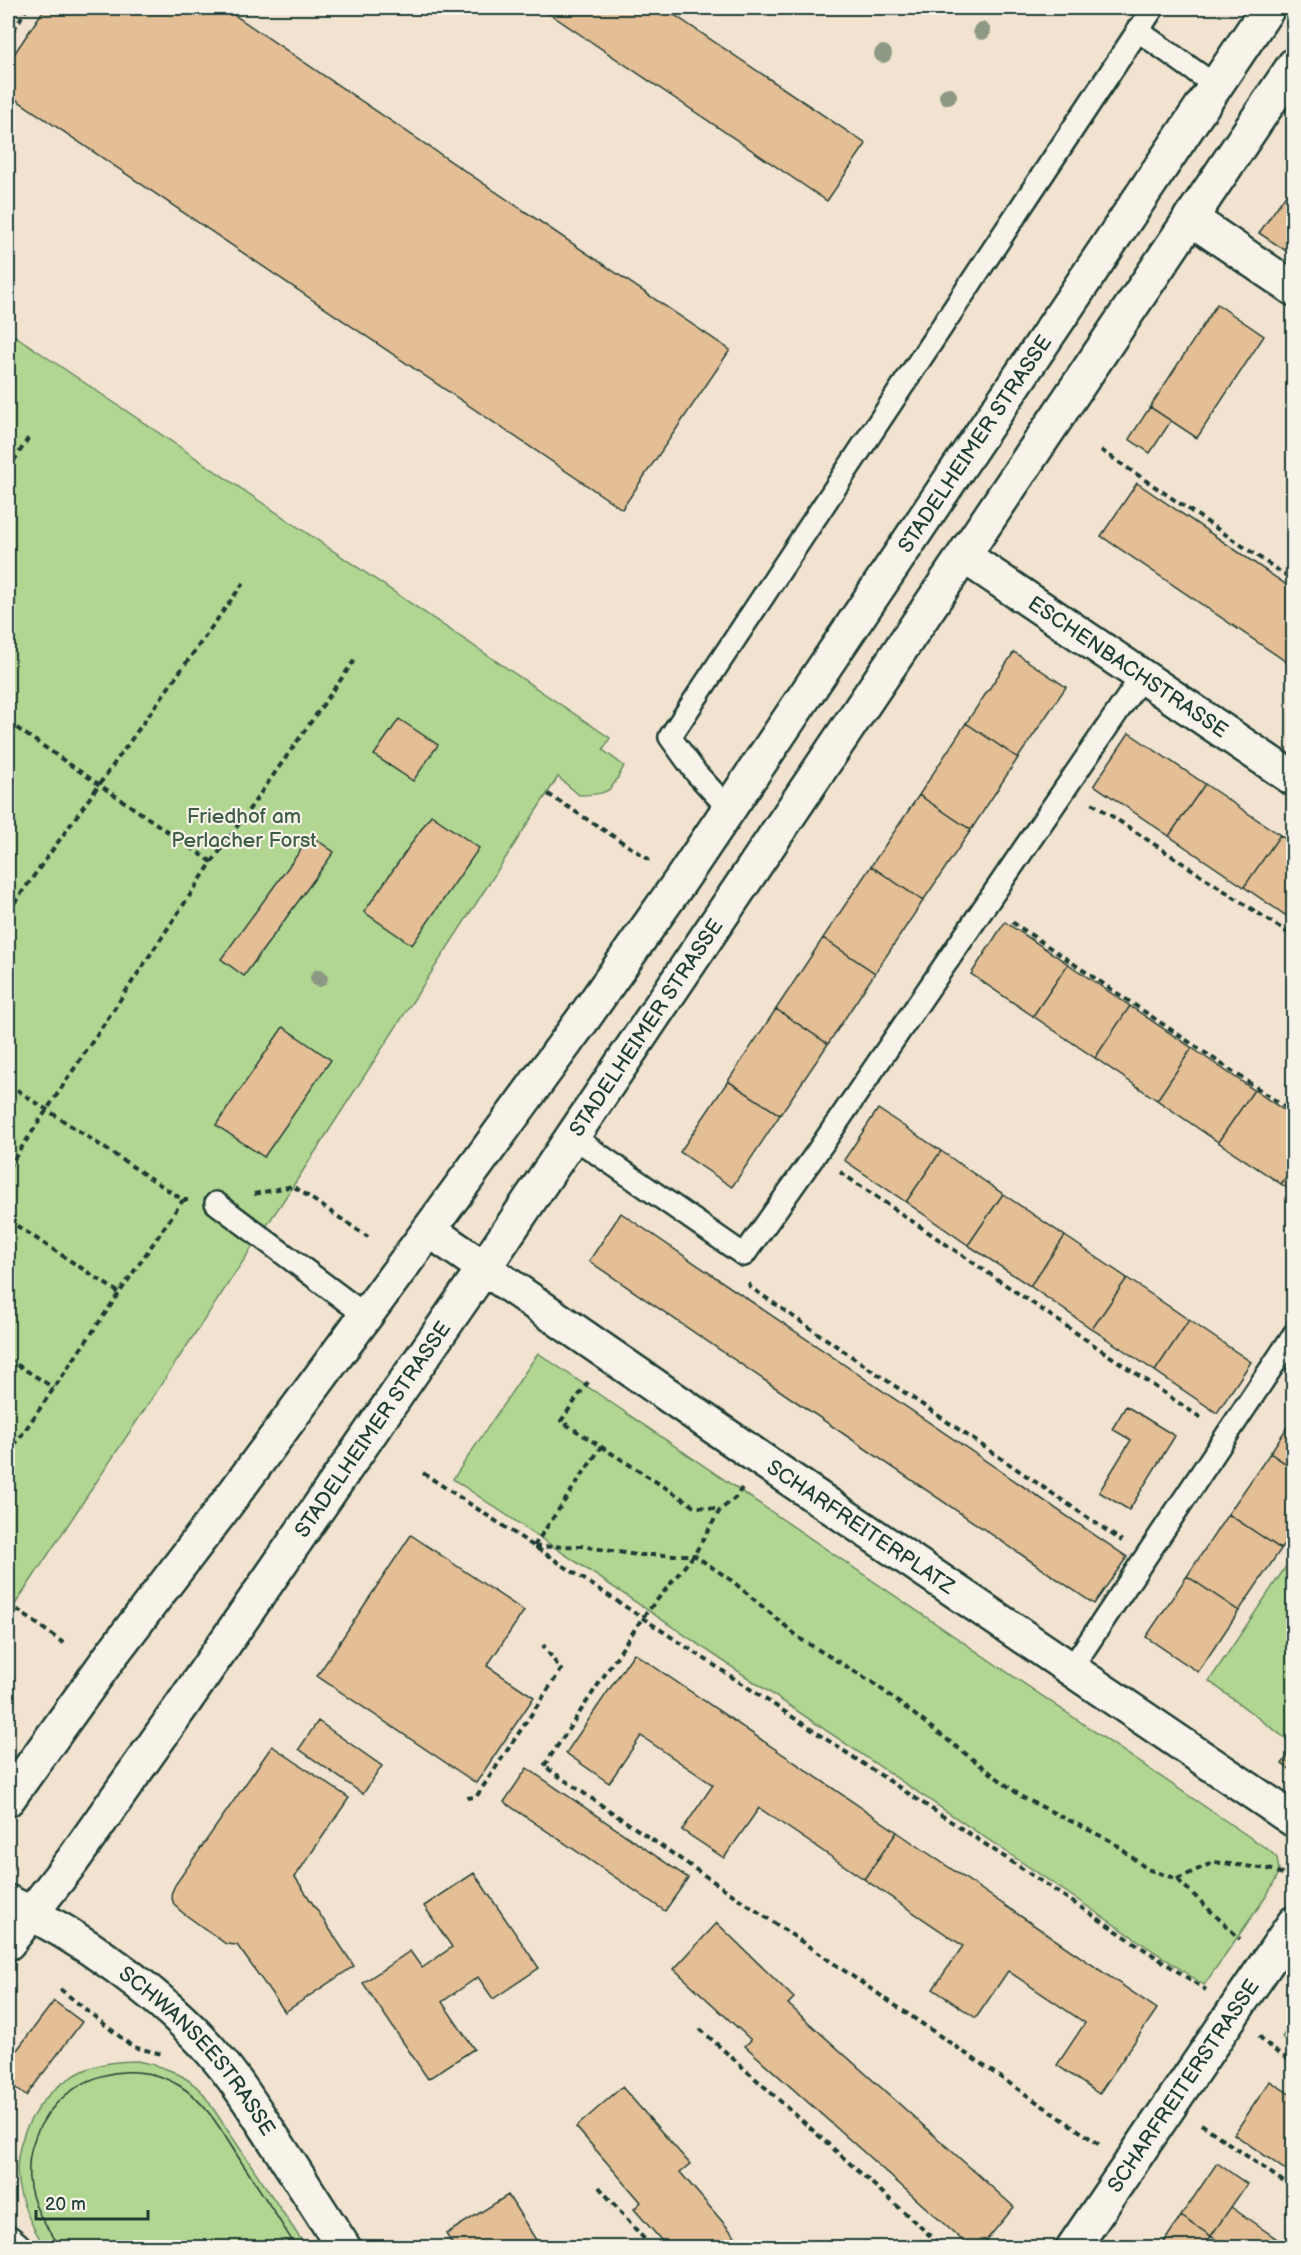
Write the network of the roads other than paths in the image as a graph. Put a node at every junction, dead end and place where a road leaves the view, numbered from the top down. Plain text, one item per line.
1 (1153, 8) edge
2 (1268, 8) edge
3 (1137, 30) junction
4 (1293, 65) edge
5 (1216, 86) junction
6 (1190, 218) junction
7 (1293, 289) edge
8 (964, 556) junction
9 (1142, 676) junction
10 (1293, 779) edge
11 (729, 809) junction
12 (681, 880) junction
13 (726, 907) junction
14 (572, 1136) junction
15 (216, 1203) dead end
16 (429, 1230) junction
17 (484, 1268) junction
18 (366, 1315) junction
19 (1293, 1334) edge
20 (1071, 1669) junction
21 (8, 1799) edge
22 (1293, 1820) edge
23 (20, 1908) edge
24 (1293, 1923) edge
25 (8, 1944) edge
26 (8, 2243) edge
27 (14, 2247) edge
28 (345, 2247) edge
29 (1073, 2247) edge

1 - 3 lane
2 - 5 main road, STADELHEIMER STRASSE
3 - 5 lane
3 - 11 lane
4 - 6 main road, STADELHEIMER STRASSE
5 - 11 main road, STADELHEIMER STRASSE
6 - 7 main road
6 - 8 main road, STADELHEIMER STRASSE
8 - 9 main road, ESCHENBACHSTRASSE
8 - 13 main road, STADELHEIMER STRASSE
9 - 10 main road, ESCHENBACHSTRASSE
9 - 14 lane
11 - 12 main road, STADELHEIMER STRASSE
12 - 13 main road, STADELHEIMER STRASSE
12 - 16 main road, STADELHEIMER STRASSE
13 - 14 main road, STADELHEIMER STRASSE
14 - 17 main road, STADELHEIMER STRASSE
15 - 18 lane
16 - 17 main road, SCHARFREITERPLATZ
16 - 18 main road, STADELHEIMER STRASSE
17 - 20 main road, SCHARFREITERPLATZ
17 - 23 main road, STADELHEIMER STRASSE
18 - 21 main road, STADELHEIMER STRASSE
19 - 20 lane
20 - 22 main road, SCHARFREITERPLATZ
23 - 25 main road, STADELHEIMER STRASSE
23 - 28 main road, SCHWANSEESTRASSE
24 - 29 main road, SCHARFREITERSTRASSE
26 - 27 main road

